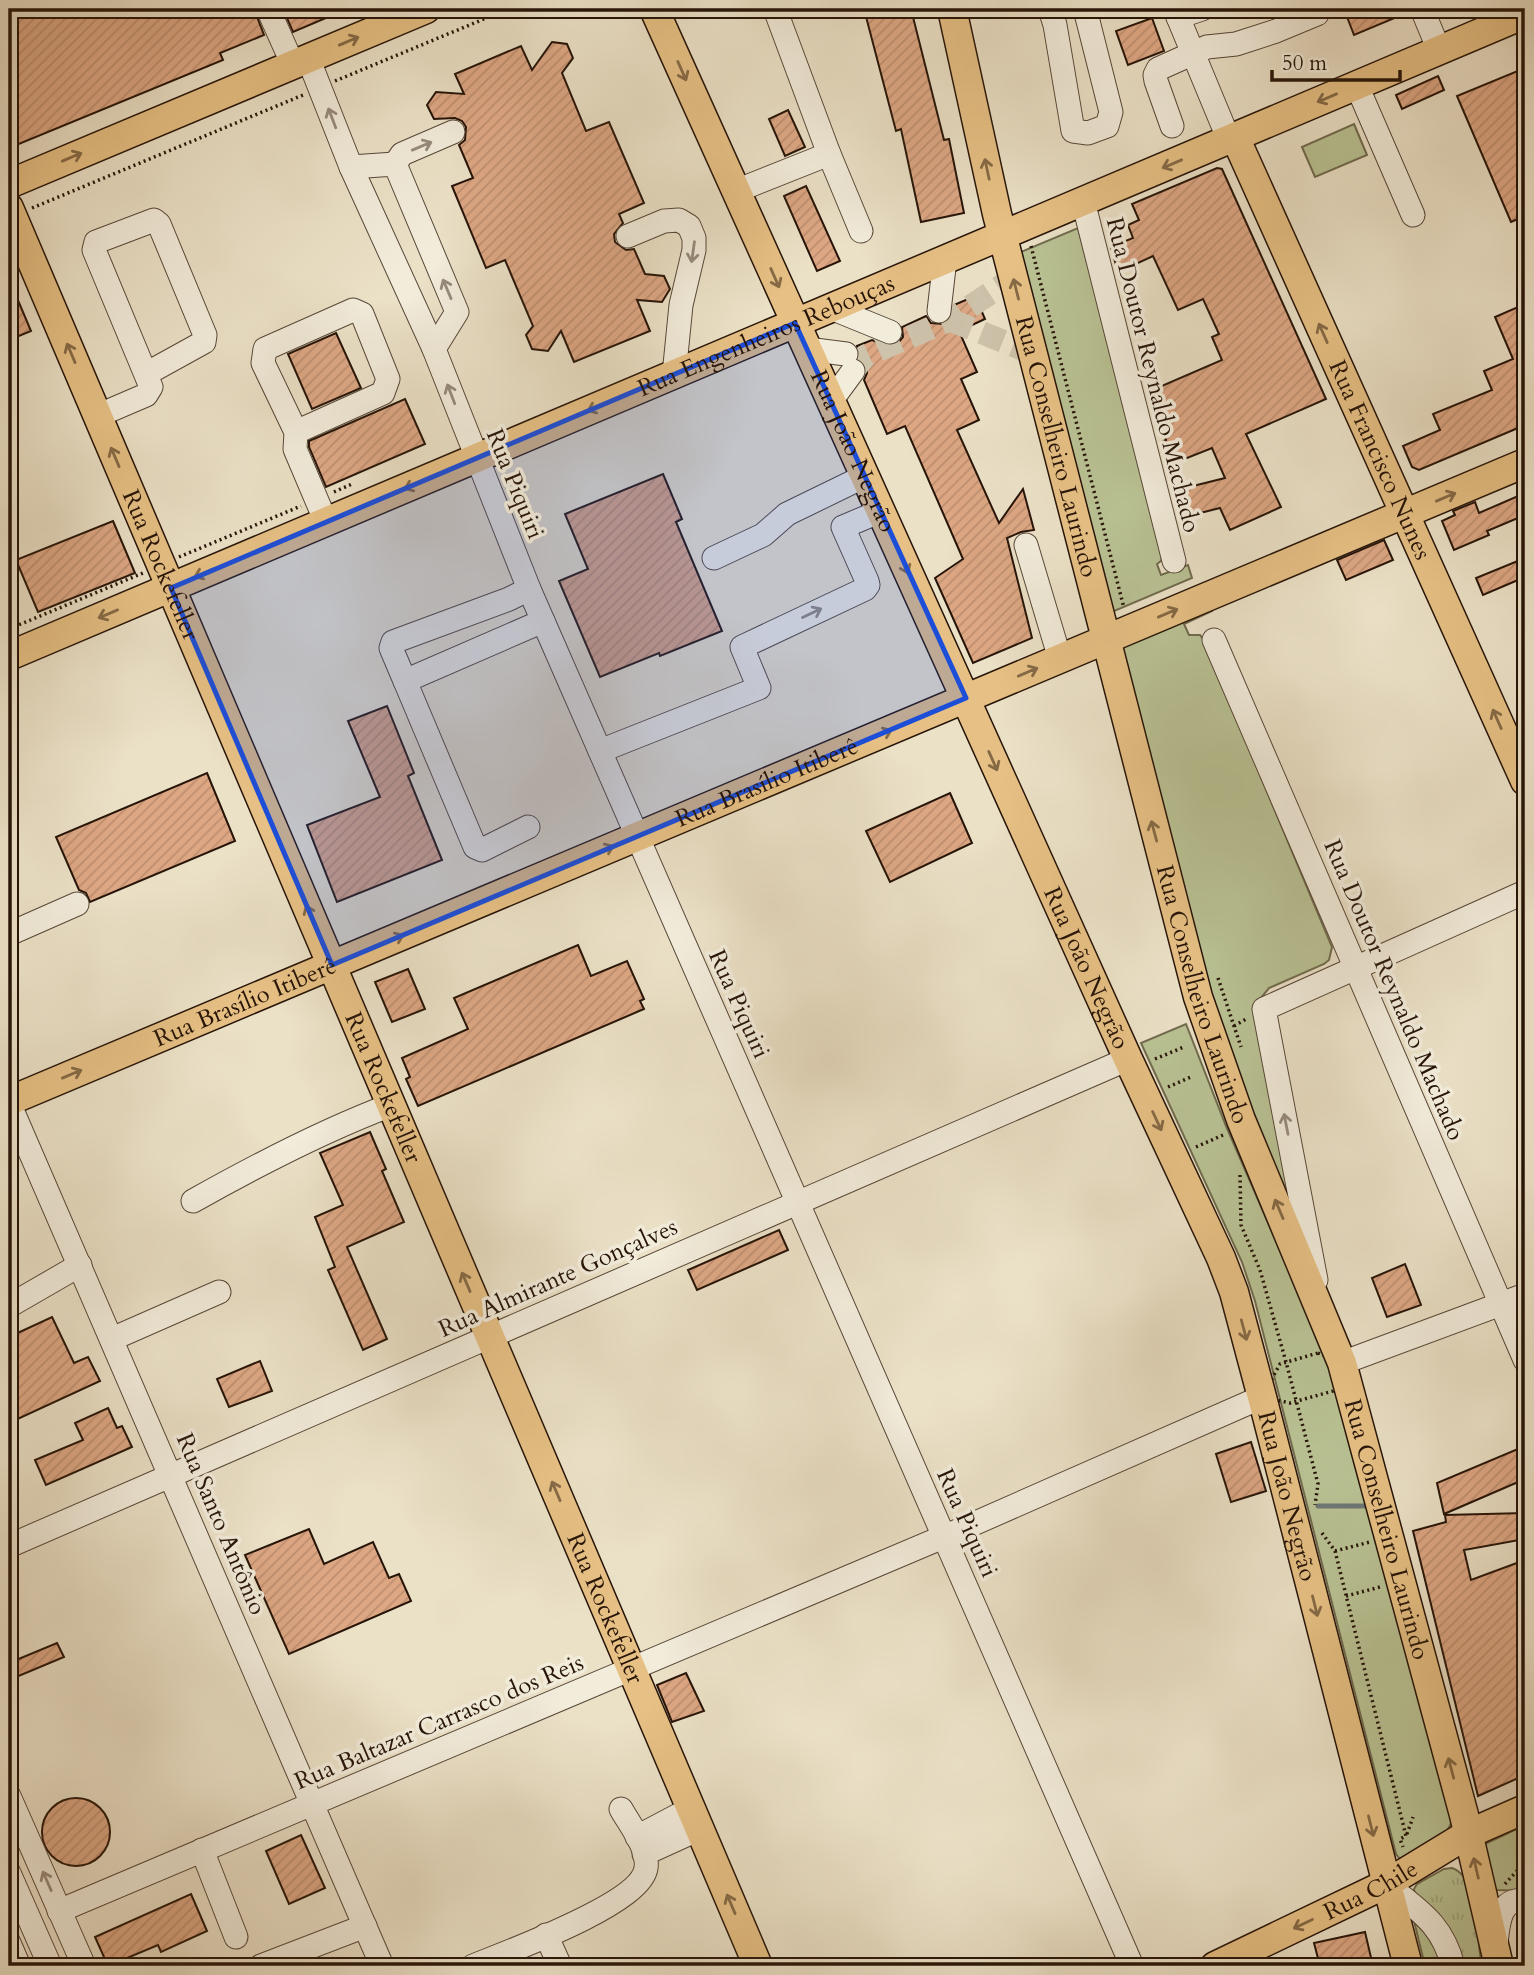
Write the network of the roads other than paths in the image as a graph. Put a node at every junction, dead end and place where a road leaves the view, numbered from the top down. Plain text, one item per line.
1 (268, 9) edge
2 (426, 9) edge
3 (654, 9) edge
4 (775, 9) edge
5 (951, 9) edge
6 (1422, 9) edge
7 (1091, 11) edge
8 (1188, 11) edge
9 (1525, 14) edge
10 (1052, 17) edge
11 (1318, 17) edge
12 (1200, 50) junction
13 (1439, 50) junction
14 (300, 62) junction
15 (1357, 86) junction
16 (1172, 126) dead end
17 (453, 132) dead end
18 (1236, 137) junction
19 (829, 154) junction
20 (394, 164) junction
21 (351, 167) junction
22 (9, 184) edge
23 (736, 191) junction
24 (1083, 201) junction
25 (20, 211) edge
26 (1413, 215) dead end
27 (861, 231) dead end
28 (628, 236) dead end
29 (1016, 237) junction
30 (946, 260) junction
31 (831, 308) junction
32 (939, 311) dead end
33 (795, 323) junction
34 (890, 332) dead end
35 (434, 349) junction
36 (807, 349) junction
37 (146, 374) junction
38 (674, 375) junction
39 (831, 401) junction
40 (97, 416) junction
41 (296, 432) junction
42 (477, 458) junction
43 (1525, 463) edge
44 (864, 476) junction
45 (881, 511) junction
46 (1405, 514) junction
47 (326, 522) junction
48 (1026, 545) dead end
49 (715, 558) dead end
50 (1174, 561) dead end
51 (171, 587) junction
52 (529, 589) junction
53 (543, 621) junction
54 (1105, 640) junction
55 (1214, 640) dead end
56 (9, 656) edge
57 (1060, 659) junction
58 (405, 681) junction
59 (965, 698) junction
60 (600, 751) junction
61 (1525, 781) edge
62 (528, 828) dead end
63 (637, 836) junction
64 (1525, 892) edge
65 (77, 904) dead end
66 (9, 934) edge
67 (332, 965) junction
68 (1355, 967) junction
69 (1141, 1059) junction
70 (9, 1102) edge
71 (391, 1105) junction
72 (193, 1200) dead end
73 (797, 1202) junction
74 (80, 1265) junction
75 (219, 1292) dead end
76 (1525, 1295) edge
77 (1503, 1305) junction
78 (9, 1306) edge
79 (1322, 1311) junction
80 (490, 1336) junction
81 (112, 1339) junction
82 (1330, 1358) junction
83 (1525, 1360) edge
84 (1262, 1397) junction
85 (172, 1475) junction
86 (944, 1537) junction
87 (9, 1546) edge
88 (631, 1669) junction
89 (9, 1796) edge
90 (312, 1804) junction
91 (621, 1809) dead end
92 (1525, 1809) edge
93 (694, 1819) junction
94 (1468, 1834) junction
95 (640, 1845) junction
96 (202, 1850) junction
97 (9, 1873) edge
98 (1386, 1884) junction
99 (1525, 1901) edge
100 (60, 1911) junction
101 (365, 1926) junction
102 (546, 1935) junction
103 (236, 1937) dead end
104 (9, 1943) edge
105 (1497, 1958) edge
106 (19, 1966) edge
107 (50, 1966) edge
108 (84, 1966) edge
109 (261, 1966) edge
110 (382, 1966) edge
111 (473, 1966) edge
112 (560, 1966) edge
113 (758, 1966) edge
114 (1132, 1966) edge
115 (1215, 1966) edge
116 (1408, 1966) edge
117 (1453, 1966) edge

1 - 14 street, Rua Piquiri
14 -> 2 main road
3 -> 23 main road, Rua João Negrão
4 - 19 street
29 -> 5 main road, Rua Conselheiro Laurindo
6 - 13 street
7 - 10 street
7 - 10 street
8 - 12 street
9 - 13 main road, Rua Engenheiros Rebouças
11 - 12 street
12 - 16 street
12 - 18 street
13 - 15 main road, Rua Engenheiros Rebouças
21 -> 14 street, Rua Piquiri
22 -> 14 main road
15 -> 18 main road, Rua Engenheiros Rebouças
15 - 26 street
20 -> 17 street
18 -> 24 main road, Rua Engenheiros Rebouças
46 -> 18 main road, Rua Francisco Nunes
19 - 23 street
19 - 27 street
20 - 21 street
35 -> 20 street
21 - 35 street, Rua Piquiri
23 -> 33 main road, Rua João Negrão
24 - 29 main road, Rua Engenheiros Rebouças
24 - 50 street, Rua Doutor Reynaldo Machado
40 -> 25 main road, Rua Rockefeller
28 -> 38 street
29 - 30 main road, Rua Engenheiros Rebouças
54 -> 29 main road, Rua Conselheiro Laurindo
30 - 31 main road, Rua Engenheiros Rebouças
30 - 32 street
31 - 33 main road, Rua Engenheiros Rebouças
31 - 34 street
33 - 36 main road, Rua João Negrão
33 - 38 main road, Rua Engenheiros Rebouças
42 -> 35 street, Rua Piquiri
36 - 39 main road, Rua João Negrão
36 - 39 street
37 - 37 street
37 - 40 street
38 -> 42 main road, Rua Engenheiros Rebouças
39 - 44 main road, Rua João Negrão
51 -> 40 main road, Rua Rockefeller
41 - 41 street
41 - 47 street
42 -> 47 main road, Rua Engenheiros Rebouças
42 - 52 street, Rua Piquiri
46 -> 43 main road, Rua Brasílio Itiberê
44 - 45 main road, Rua João Negrão
44 - 49 street
45 -> 59 main road, Rua João Negrão
60 -> 45 street
54 -> 46 main road, Rua Brasílio Itiberê
61 -> 46 main road, Rua Francisco Nunes
47 -> 51 main road, Rua Engenheiros Rebouças
48 - 57 street
51 -> 56 main road, Rua Engenheiros Rebouças
67 -> 51 main road, Rua Rockefeller
52 - 53 street, Rua Piquiri
52 - 58 street
53 - 58 street
53 - 60 street, Rua Piquiri
54 - 57 main road, Rua Brasílio Itiberê
79 -> 54 main road, Rua Conselheiro Laurindo
55 - 68 street, Rua Doutor Reynaldo Machado
59 -> 57 main road, Rua Brasílio Itiberê
58 - 62 street
63 -> 59 main road, Rua Brasílio Itiberê
59 -> 69 main road, Rua João Negrão
60 - 63 street, Rua Piquiri
67 -> 63 main road, Rua Brasílio Itiberê
63 - 73 street, Rua Piquiri
64 - 68 street
65 - 66 street
70 -> 67 main road, Rua Brasílio Itiberê
67 - 71 main road, Rua Rockefeller
68 - 77 street, Rua Doutor Reynaldo Machado
79 -> 68 street
69 - 73 street, Rua Almirante Gonçalves
69 -> 84 main road, Rua João Negrão
70 - 74 street, Rua Santo Antônio
71 - 72 street
80 -> 71 main road, Rua Rockefeller
73 - 80 street, Rua Almirante Gonçalves
73 - 86 street, Rua Piquiri
74 - 78 street
74 - 81 street, Rua Santo Antônio
75 - 81 street
76 - 77 street
77 - 82 street
77 - 83 street, Rua Doutor Reynaldo Machado
79 - 82 main road, Rua Conselheiro Laurindo
80 - 85 street, Rua Almirante Gonçalves
88 -> 80 main road, Rua Rockefeller
81 - 85 street, Rua Santo Antônio
94 -> 82 main road, Rua Conselheiro Laurindo
84 - 86 street, Rua Baltazar Carrasco dos Reis
84 -> 98 main road, Rua João Negrão
85 - 87 street, Rua Almirante Gonçalves
85 - 90 street, Rua Santo Antônio
86 - 88 street, Rua Baltazar Carrasco dos Reis
86 - 114 street, Rua Piquiri
88 - 90 street, Rua Baltazar Carrasco dos Reis
88 - 93 main road, Rua Rockefeller
100 -> 89 street
90 - 96 street, Rua Baltazar Carrasco dos Reis
90 - 101 street, Rua Santo Antônio
91 - 95 street
92 - 94 main road, Rua Chile
93 - 95 street
113 -> 93 main road, Rua Rockefeller
94 - 98 main road, Rua Chile
105 -> 94 main road, Rua Conselheiro Laurindo
95 - 102 street
96 - 100 street, Rua Baltazar Carrasco dos Reis
96 - 103 street
97 - 107 street
98 -> 115 main road, Rua Chile
98 - 116 main road, Rua João Negrão
98 - 117 street
99 - 105 street
100 - 108 street
101 - 109 street
101 - 110 street, Rua Santo Antônio
102 - 111 street
102 - 112 street
104 - 106 street

